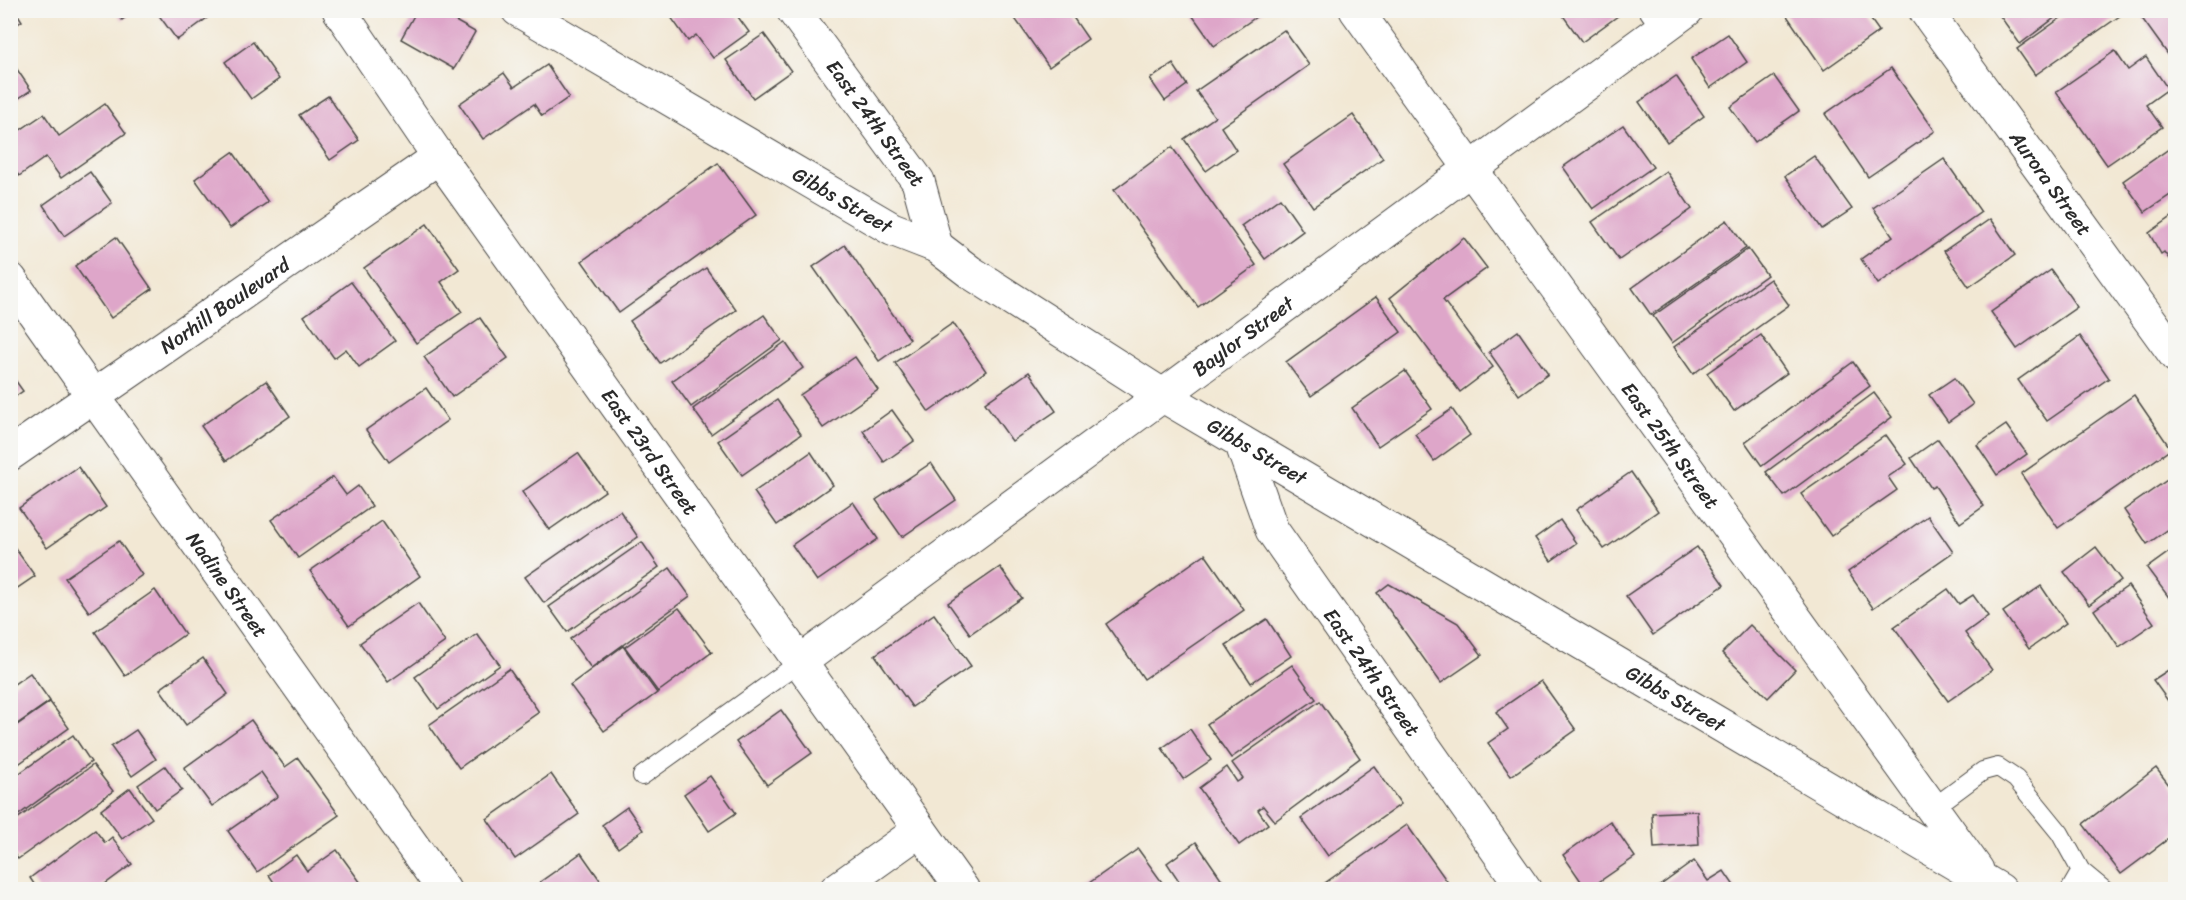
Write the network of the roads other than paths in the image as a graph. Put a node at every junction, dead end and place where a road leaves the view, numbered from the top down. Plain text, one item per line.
1 (339, 10) edge
2 (518, 10) edge
3 (793, 10) edge
4 (1356, 10) edge
5 (1925, 10) edge
6 (1665, 17) edge
7 (439, 157) junction
8 (1471, 168) junction
9 (936, 246) junction
10 (10, 279) edge
11 (2175, 356) edge
12 (1162, 395) junction
13 (94, 396) junction
14 (1241, 442) junction
15 (10, 454) edge
16 (800, 662) junction
17 (642, 776) dead end
18 (1933, 808) junction
19 (920, 830) junction
20 (2081, 871) junction
21 (1993, 885) edge
22 (444, 890) edge
23 (836, 890) edge
24 (963, 890) edge
25 (1525, 890) edge
26 (2070, 890) edge
27 (2104, 890) edge

1 - 7 street, East 23rd Street
2 - 9 street, Gibbs Street
3 - 9 street, East 24th Street
4 - 8 street, East 25th Street
5 - 11 street, Aurora Street
6 - 8 street, Baylor Street
7 - 13 street, Norhill Boulevard
7 - 16 street, East 23rd Street
8 - 12 street, Baylor Street
8 - 18 street, East 25th Street
9 - 12 street, Gibbs Street
10 - 13 street, Nadine Street
12 - 14 street, Gibbs Street
12 - 16 street, Baylor Street
13 - 15 street, Norhill Boulevard
13 - 22 street, Nadine Street
14 - 21 street, Gibbs Street
14 - 25 street, East 24th Street
16 - 17 lane
16 - 19 street, East 23rd Street
18 - 20 lane
18 - 21 street, East 25th Street
19 - 23 street
19 - 24 street, East 23rd Street
20 - 26 lane
20 - 27 lane

